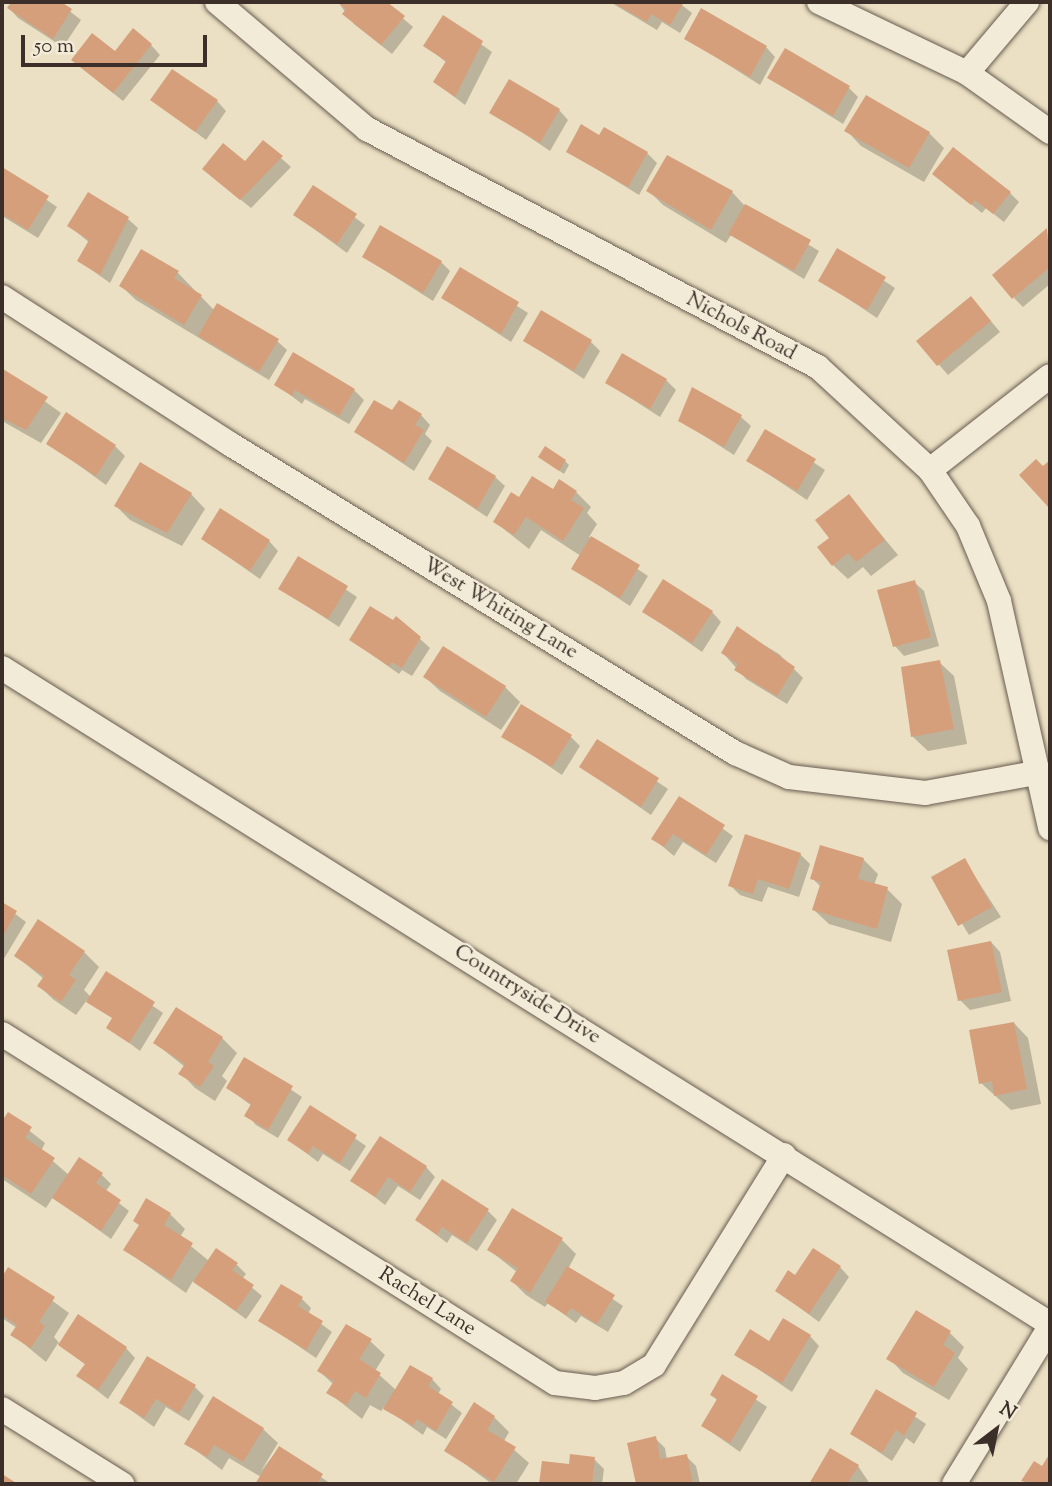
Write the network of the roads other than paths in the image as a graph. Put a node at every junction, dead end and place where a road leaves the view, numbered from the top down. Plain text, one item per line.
1 (217, 2) edge
2 (819, 2) edge
3 (1027, 2) edge
4 (967, 73) junction
5 (1050, 132) edge
6 (2, 297) edge
7 (1050, 376) edge
8 (930, 470) junction
9 (2, 668) edge
10 (1040, 772) junction
11 (1050, 828) edge
12 (2, 1034) edge
13 (784, 1155) junction
14 (1050, 1326) edge
15 (2, 1409) edge
16 (122, 1484) edge
17 (954, 1484) edge

1 - 8 street, Nichols Road
2 - 4 street
3 - 4 street
4 - 5 street
6 - 10 street, West Whiting Lane
7 - 8 street
8 - 10 street, Nichols Road
9 - 13 street, Countryside Drive
10 - 11 street, Nichols Road
12 - 13 street, Rachel Lane
13 - 14 street, Countryside Drive
14 - 17 street
15 - 16 street

